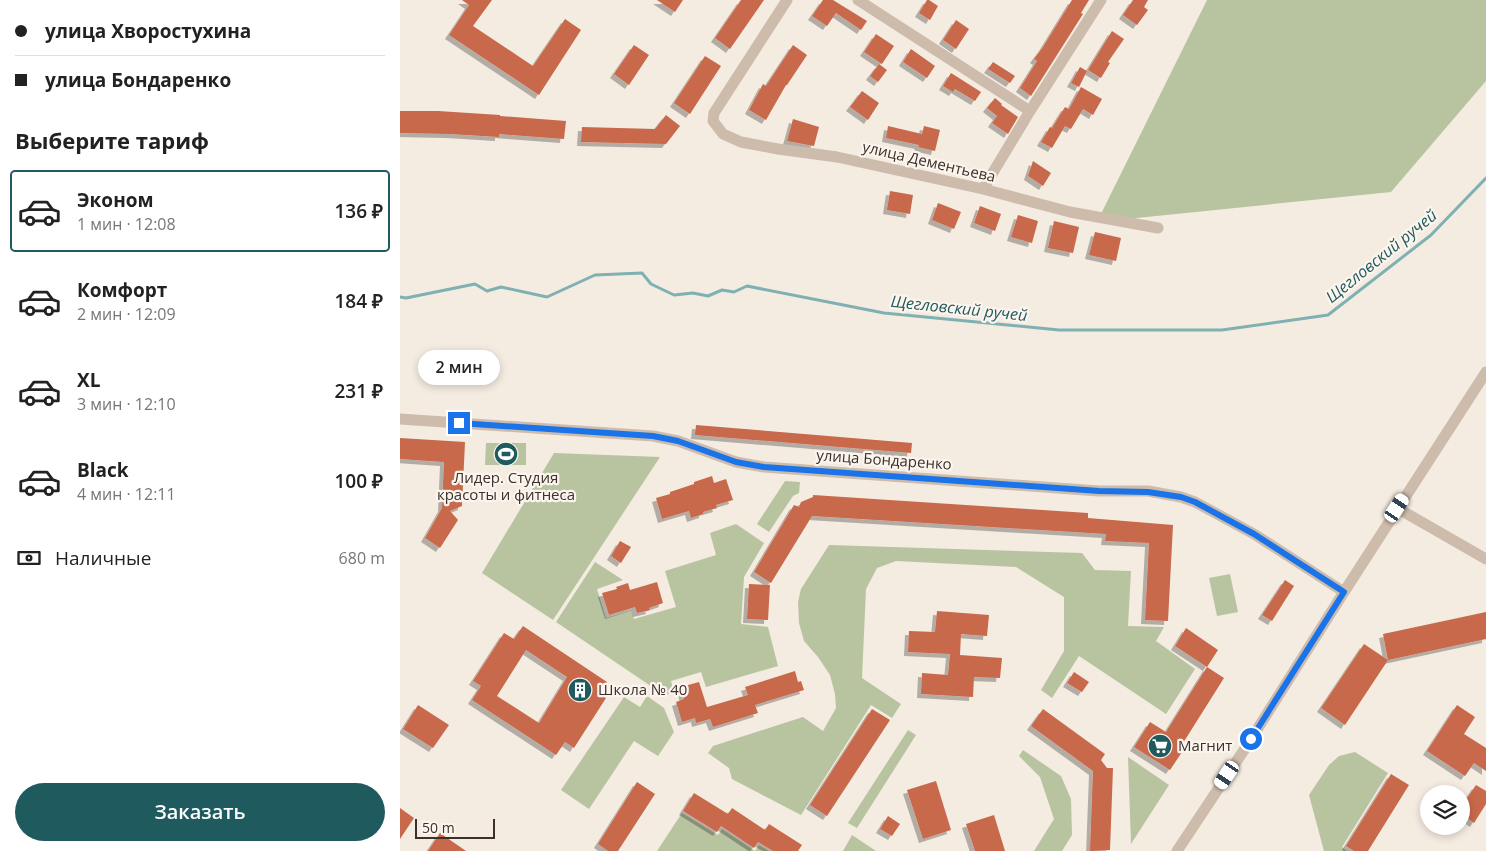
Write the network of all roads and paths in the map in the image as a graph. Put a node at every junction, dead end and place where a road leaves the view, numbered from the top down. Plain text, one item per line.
1 (787, 0) edge
2 (858, 0) edge
3 (1101, 0) edge
4 (1030, 111) junction
5 (983, 189) junction
6 (1158, 228) dead end
7 (1486, 372) edge
8 (400, 419) edge
9 (1397, 508) junction
10 (1486, 559) edge
11 (1344, 592) junction
12 (1178, 851) edge

1 - 5 street, улица Дементьева
2 - 4 street
3 - 4 street
4 - 5 street
5 - 6 street, улица Дементьева
7 - 9 street
8 - 11 street, улица Бондаренко
9 - 10 street
9 - 11 street
11 - 12 street

